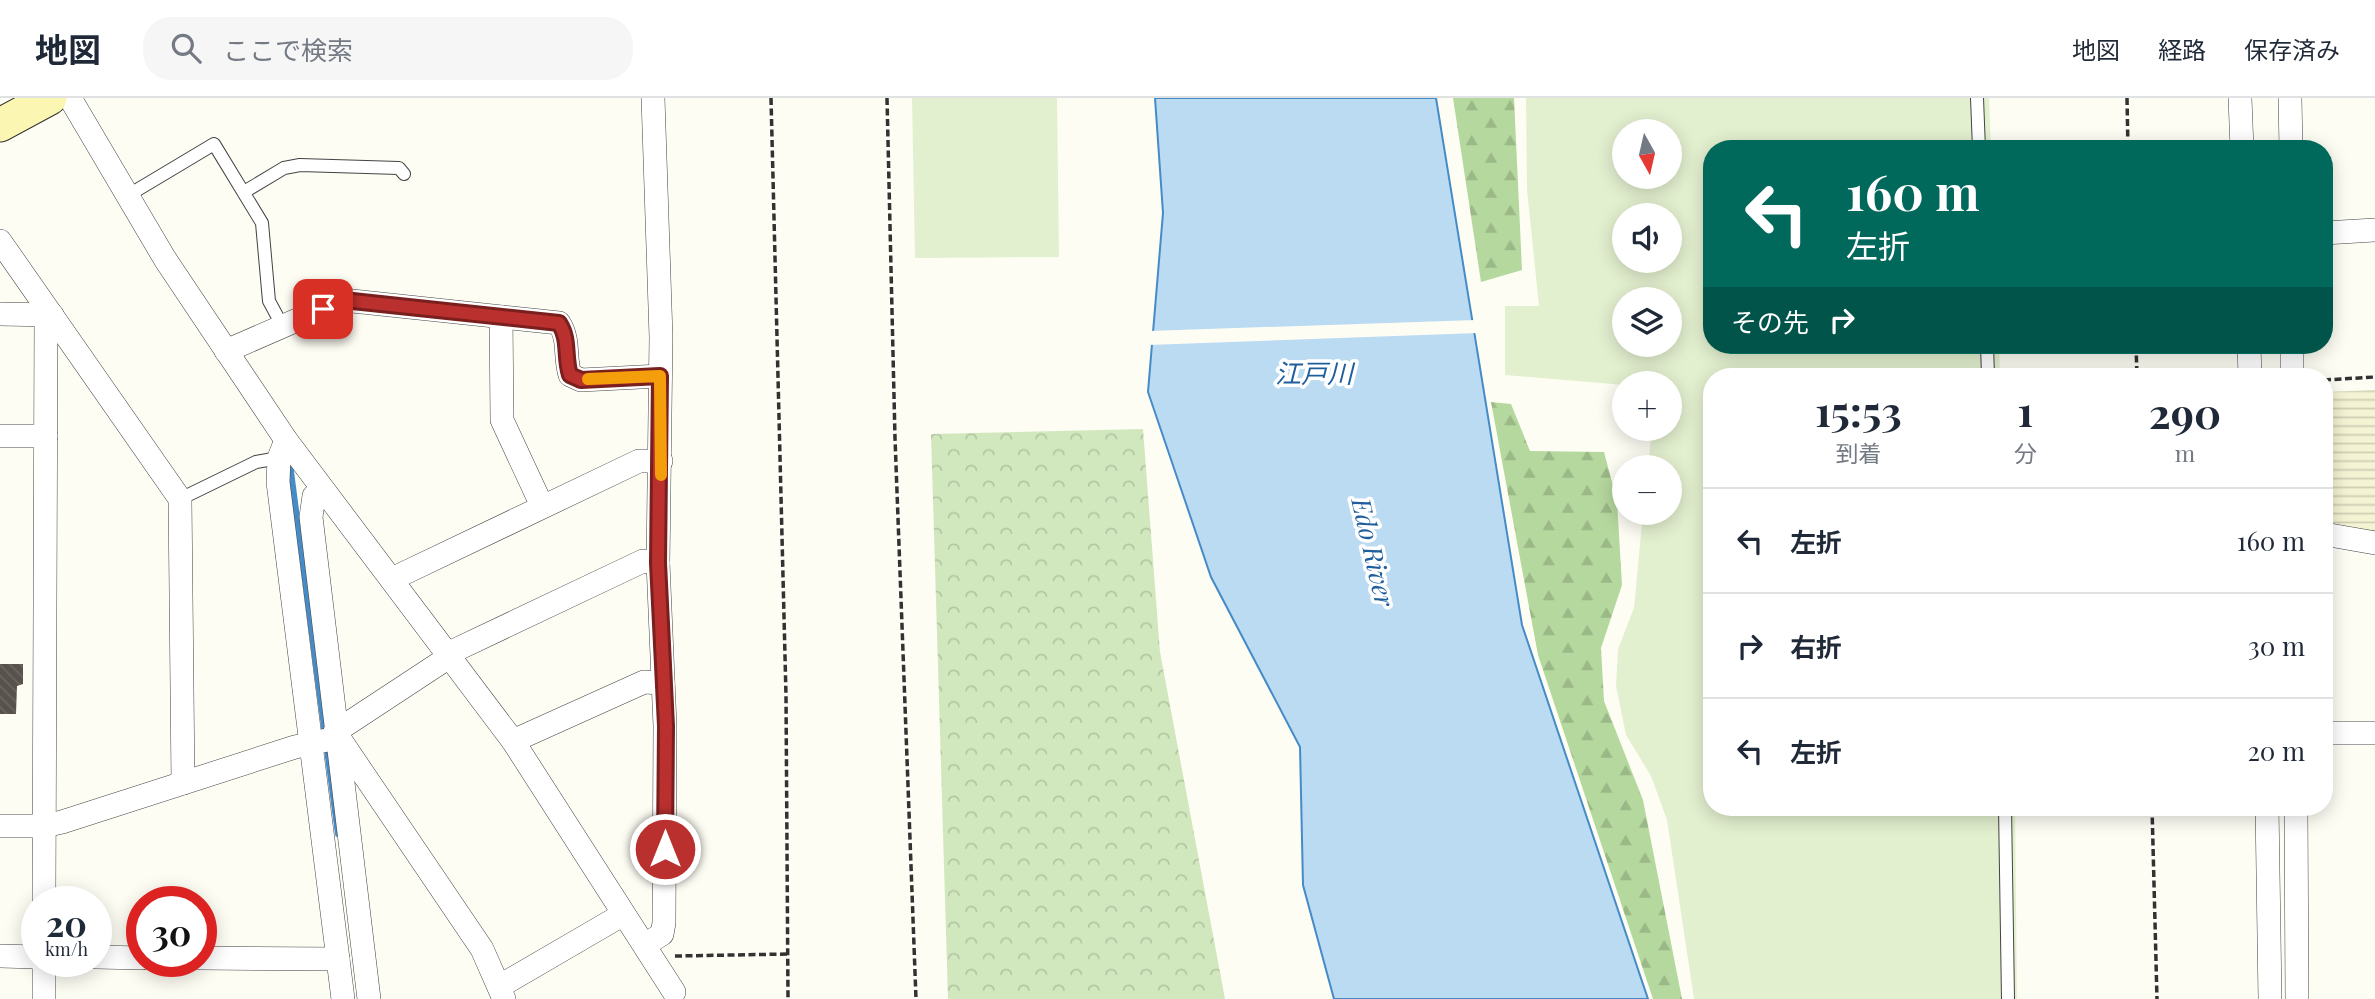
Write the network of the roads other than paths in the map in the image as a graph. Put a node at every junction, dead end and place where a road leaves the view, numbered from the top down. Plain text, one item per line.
1 (50, 98) edge
2 (70, 98) edge
3 (653, 98) edge
4 (1977, 98) edge
5 (2239, 98) edge
6 (2290, 98) edge
7 (0, 125) edge
8 (1979, 140) edge
9 (2241, 140) edge
10 (2291, 140) edge
11 (404, 174) dead end
12 (244, 192) junction
13 (127, 196) junction
14 (2375, 230) edge
15 (2333, 232) edge
16 (0, 241) edge
17 (0, 314) edge
18 (49, 315) junction
19 (501, 317) junction
20 (283, 327) junction
21 (226, 351) junction
22 (660, 376) junction
23 (0, 436) edge
24 (46, 436) junction
25 (282, 449) junction
26 (661, 461) junction
27 (323, 490) junction
28 (180, 499) junction
29 (542, 506) junction
30 (2333, 536) edge
31 (2375, 543) edge
32 (658, 563) junction
33 (392, 579) junction
34 (448, 656) junction
35 (663, 683) junction
36 (2333, 733) edge
37 (2375, 733) edge
38 (335, 735) junction
39 (513, 741) junction
40 (312, 743) junction
41 (183, 783) junction
42 (2005, 816) edge
43 (2267, 816) edge
44 (2296, 816) edge
45 (0, 826) edge
46 (44, 826) junction
47 (44, 886) edge
48 (622, 915) junction
49 (650, 953) junction
50 (0, 956) edge
51 (21, 957) edge
52 (217, 958) edge
53 (338, 960) junction
54 (44, 977) edge
55 (502, 992) edge
56 (677, 996) edge
57 (44, 999) edge
58 (343, 999) edge
59 (369, 999) edge
60 (2008, 999) edge
61 (2270, 999) edge
62 (2297, 999) edge

1 - 7 street
2 - 13 street
3 - 22 street
4 - 8 lane
5 - 9 street
6 - 10 street
11 - 12 lane
12 - 13 lane
12 - 20 lane
13 - 21 street
14 - 15 street
16 - 18 street
17 - 18 street
18 - 24 street
18 - 28 street
19 - 20 street
19 - 22 street
19 - 29 street
20 - 21 street
21 - 25 street
22 - 26 street
23 - 24 street
24 - 46 street
25 - 27 street
25 - 28 lane
25 - 40 street
26 - 29 street
26 - 32 street
27 - 33 street
27 - 38 street
28 - 41 street
29 - 33 street
30 - 31 street
32 - 34 street
32 - 35 street
33 - 34 street
34 - 38 street
34 - 39 street
35 - 39 street
35 - 49 street
36 - 37 street
38 - 40 street
38 - 55 street
38 - 59 street
39 - 48 street
40 - 41 street
40 - 53 street
41 - 46 street
42 - 60 lane
43 - 61 street
44 - 62 street
45 - 46 street
46 - 47 street
48 - 49 street
48 - 55 street
49 - 56 street
50 - 51 street
52 - 53 street
53 - 58 street
54 - 57 street

